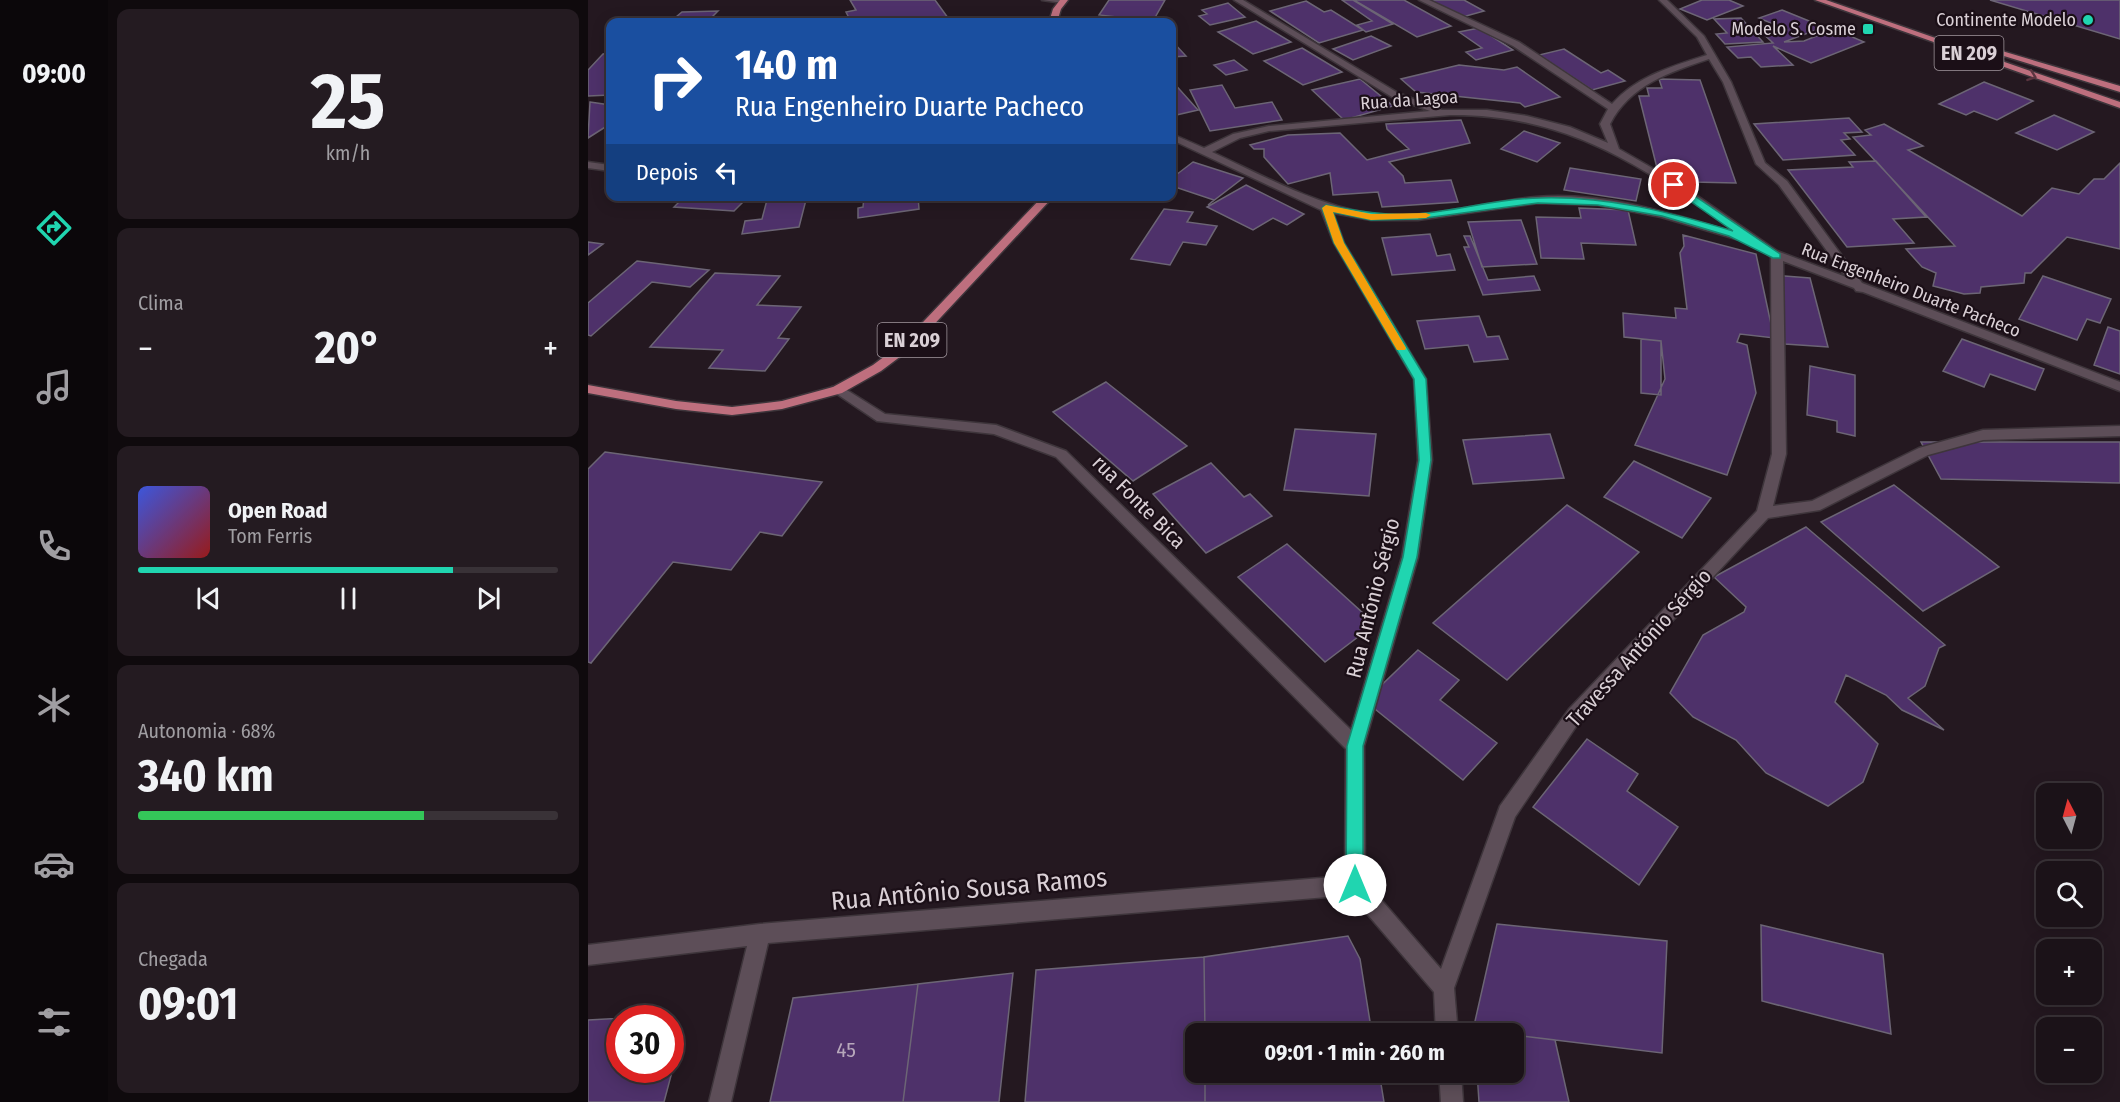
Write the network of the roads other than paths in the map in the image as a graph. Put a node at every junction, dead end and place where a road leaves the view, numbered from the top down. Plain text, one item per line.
1 (1046, 0) edge
2 (1063, 0) edge
3 (1238, 0) edge
4 (1423, 0) edge
5 (1664, 0) edge
6 (1819, 0) edge
7 (1840, 0) edge
8 (1054, 18) edge
9 (1711, 56) junction
10 (2120, 89) edge
11 (2120, 105) edge
12 (1611, 107) junction
13 (1443, 111) junction
14 (1176, 139) edge
15 (1615, 148) junction
16 (1206, 151) junction
17 (588, 165) edge
18 (606, 167) edge
19 (1044, 201) edge
20 (1326, 208) junction
21 (1777, 256) junction
22 (1860, 289) junction
23 (2120, 387) edge
24 (588, 389) edge
25 (837, 390) junction
26 (2120, 431) edge
27 (1764, 513) junction
28 (1355, 746) junction
29 (1355, 885) junction
30 (760, 934) junction
31 (588, 955) edge
32 (1444, 988) junction
33 (1446, 1023) edge
34 (1451, 1083) edge
35 (720, 1102) edge
36 (1452, 1102) edge

1 - 2 street
2 - 8 main road
3 - 13 street
4 - 12 street
5 - 9 street
6 -> 11 main road, EN 209
7 - 10 main road, EN 209
9 - 12 street
9 - 22 street
12 - 15 street
13 - 15 street, Rua da Lagoa
13 - 16 street, Rua da Lagoa
14 - 16 street, Rua Engenheiro Duarte Pacheco
15 - 21 street, Rua da Lagoa
16 - 20 street, Rua Engenheiro Duarte Pacheco
17 - 18 street
19 - 25 main road, EN 209
20 - 21 street, Rua Engenheiro Duarte Pacheco
20 - 28 street, Rua António Sérgio
21 - 22 street, Rua Engenheiro Duarte Pacheco
21 - 27 street, Travessa António Sérgio
22 - 23 street, Rua Engenheiro Duarte Pacheco
24 - 25 main road, EN 209
25 - 28 street, rua Fonte Bica
26 - 27 street
27 - 32 street, Travessa António Sérgio
28 - 29 street, Rua António Sérgio
29 - 30 street, Rua Antônio Sousa Ramos
29 - 32 street
30 - 31 street, Rua Antônio Sousa Ramos
30 - 35 street
32 - 33 street, Travessa António Sérgio
34 - 36 street

